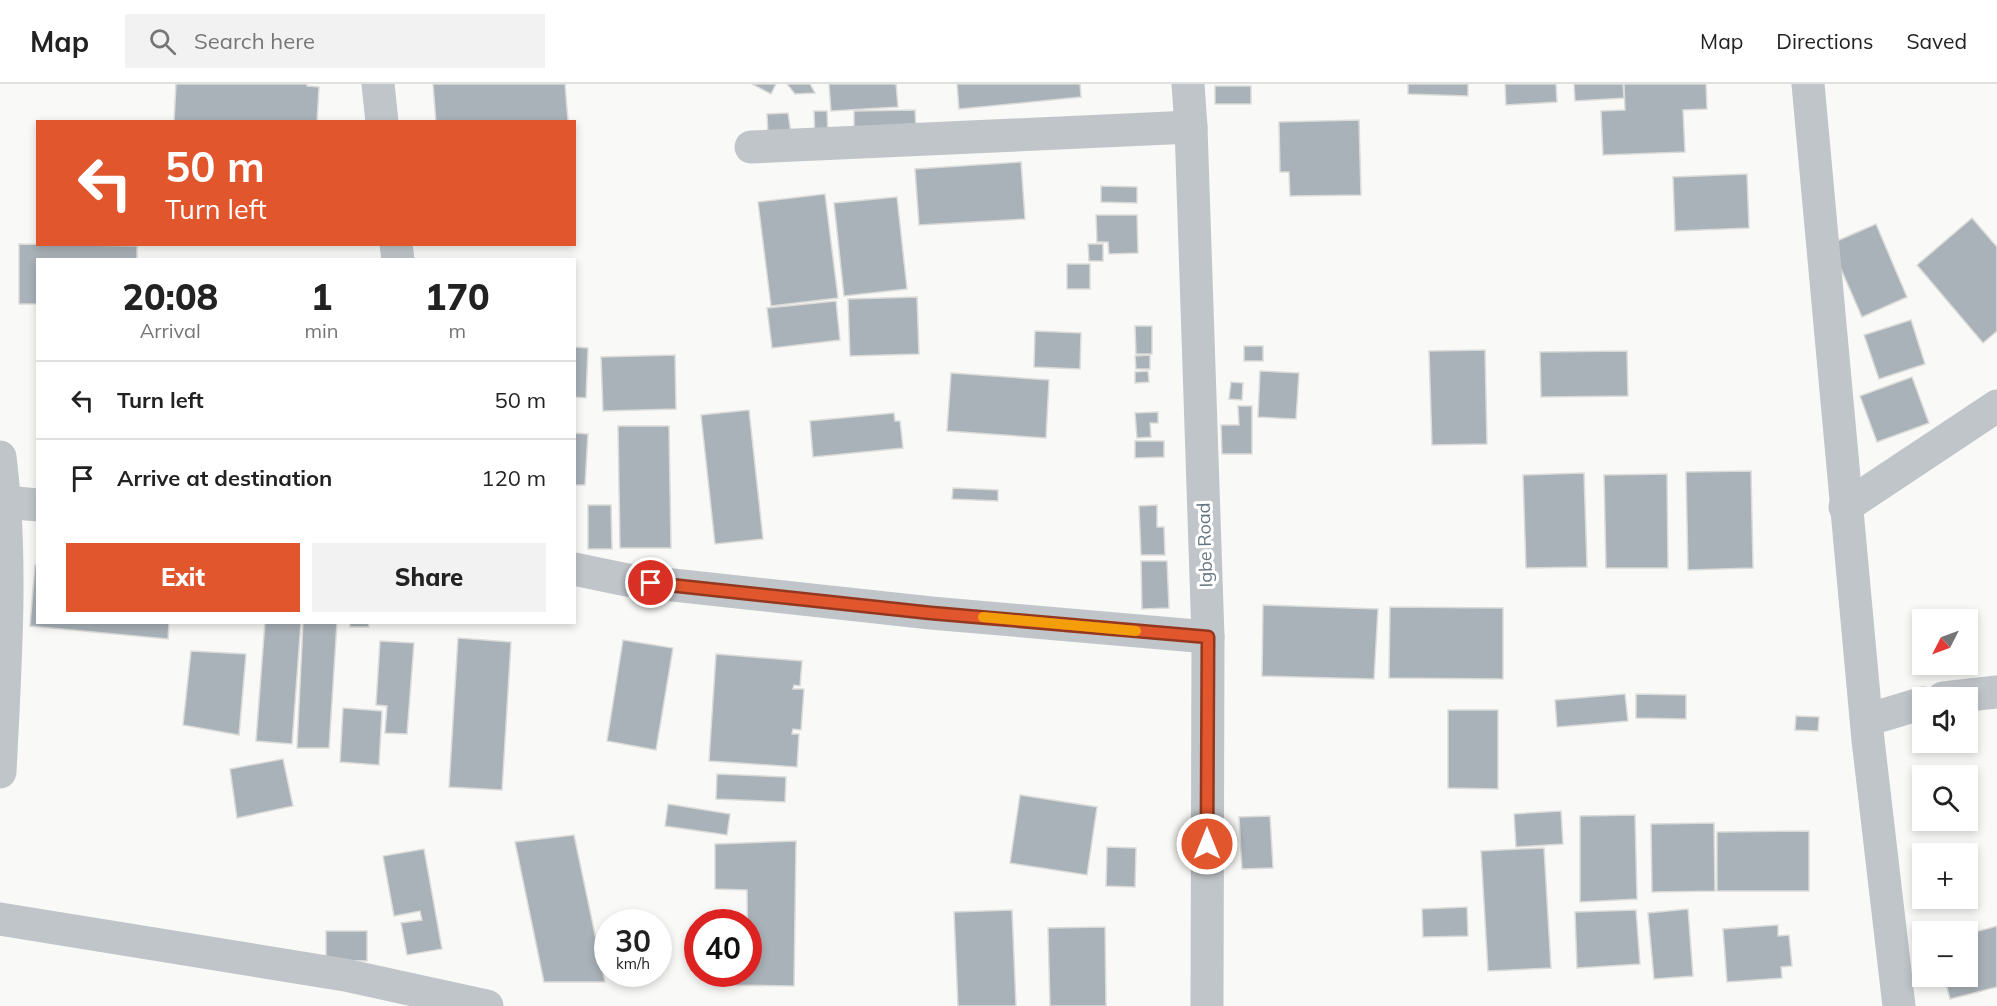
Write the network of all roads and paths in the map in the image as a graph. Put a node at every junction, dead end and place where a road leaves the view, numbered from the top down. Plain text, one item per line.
1 (378, 84) edge
2 (1188, 84) edge
3 (1808, 84) edge
4 (382, 120) edge
5 (1191, 127) junction
6 (751, 147) dead end
7 (1997, 406) edge
8 (1, 466) edge
9 (5, 502) junction
10 (36, 505) edge
11 (1845, 507) junction
12 (576, 569) edge
13 (1208, 637) junction
14 (1997, 692) edge
15 (1978, 694) edge
16 (1912, 706) edge
17 (1867, 720) junction
18 (0, 772) edge
19 (0, 919) edge
20 (487, 1006) edge
21 (1207, 1006) edge
22 (1899, 1006) edge

1 - 4 street
2 - 5 street, Igbe Road
3 - 11 street
5 - 6 street
5 - 13 street, Igbe Road
7 - 11 street
8 - 9 street
9 - 10 street
9 - 18 street
11 - 17 street
12 - 13 street
13 - 21 street, Igbe Road
14 - 15 street
16 - 17 street
17 - 22 street
19 - 20 street

